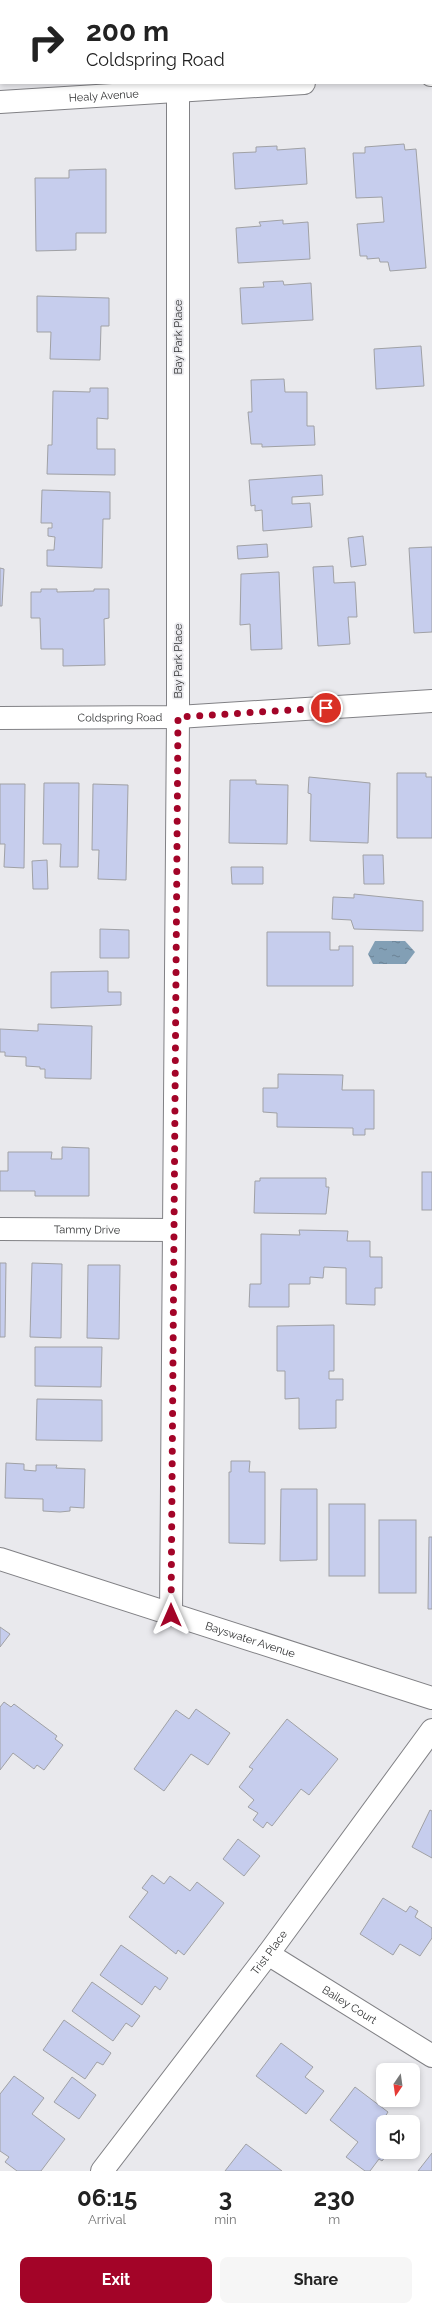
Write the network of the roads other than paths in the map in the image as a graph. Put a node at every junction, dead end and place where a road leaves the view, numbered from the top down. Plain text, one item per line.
1 (288, 84) edge
2 (119, 89) edge
3 (178, 91) junction
4 (0, 102) edge
5 (432, 701) edge
6 (178, 717) junction
7 (0, 718) edge
8 (0, 1229) edge
9 (174, 1230) junction
10 (0, 1558) edge
11 (171, 1615) junction
12 (432, 1698) edge
13 (432, 1730) edge
14 (268, 1954) junction
15 (432, 2056) edge
16 (102, 2171) edge

1 - 3 street, Healy Avenue
2 - 3 street, Healy Avenue
2 - 4 street, Healy Avenue
3 - 6 street, Bay Park Place
5 - 6 street, Coldspring Road
6 - 7 street, Coldspring Road
6 - 9 street, Bay Park Place
8 - 9 street, Tammy Drive
9 - 11 street, Bay Park Place
10 - 11 street, Bayswater Avenue
11 - 12 street, Bayswater Avenue
13 - 14 street, Trist Place
14 - 15 street, Bailey Court
14 - 16 street, Trist Place

